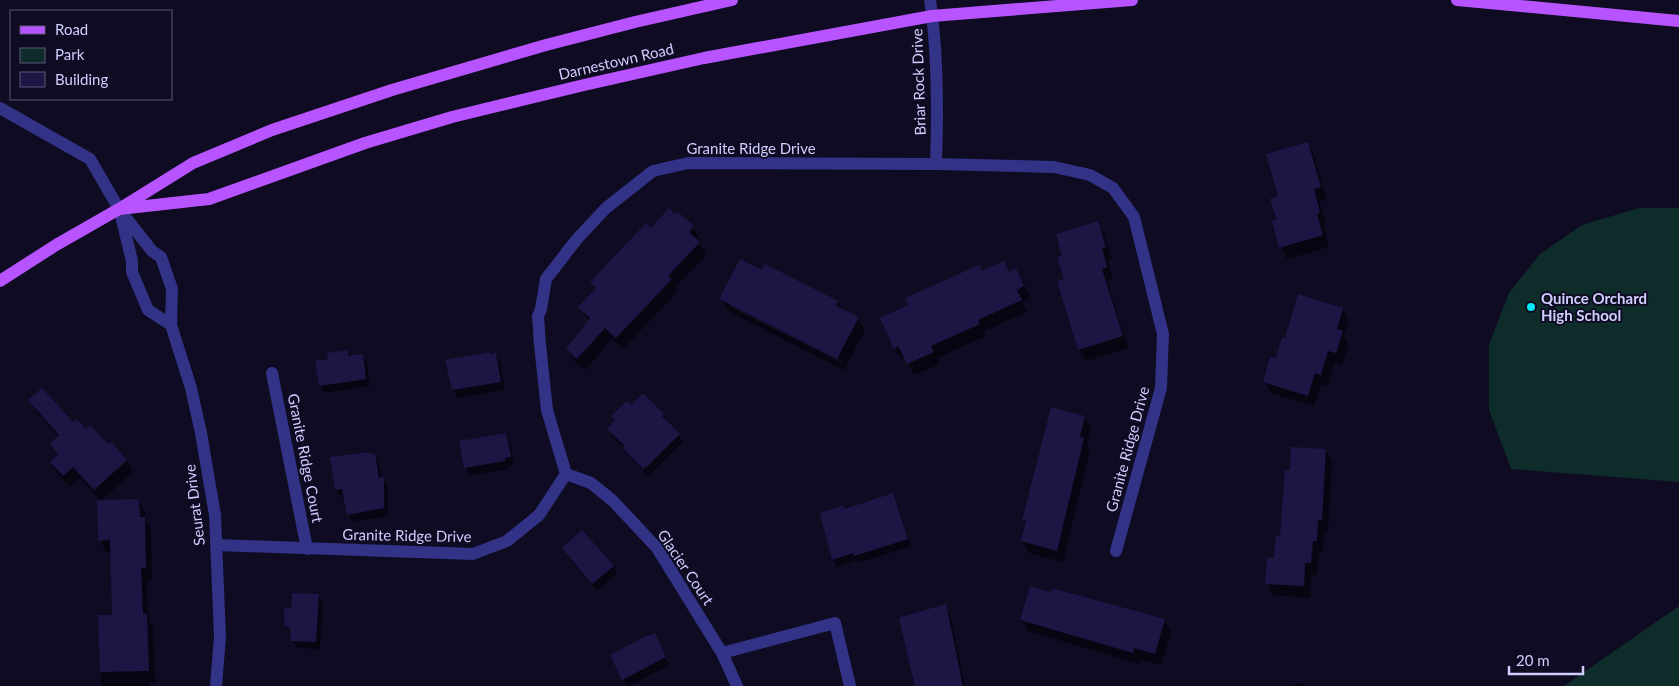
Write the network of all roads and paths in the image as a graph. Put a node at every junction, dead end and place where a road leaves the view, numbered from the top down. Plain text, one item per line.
1 (732, 0) edge
2 (930, 0) edge
3 (1132, 0) edge
4 (1457, 0) edge
5 (932, 16) junction
6 (1679, 21) edge
7 (0, 108) edge
8 (936, 164) junction
9 (119, 209) junction
10 (0, 281) edge
11 (171, 325) junction
12 (272, 373) dead end
13 (566, 474) junction
14 (216, 545) junction
15 (307, 549) junction
16 (1116, 551) dead end
17 (722, 653) junction
18 (216, 686) edge
19 (737, 686) edge
20 (850, 686) edge

1 - 9 main road, Darnestown Road
2 - 5 street, Briar Rock Drive
3 - 5 main road, Darnestown Road
4 - 6 main road
5 - 8 street, Briar Rock Drive
5 - 9 main road, Darnestown Road
7 - 9 street
8 - 13 street, Granite Ridge Drive
8 - 16 street, Granite Ridge Drive
9 - 10 main road, Darnestown Road
9 - 11 street
9 - 11 street, Seurat Drive
11 - 14 street, Seurat Drive
12 - 15 street, Granite Ridge Court
13 - 15 street, Granite Ridge Drive
13 - 17 street, Glacier Court
14 - 15 street, Granite Ridge Drive
14 - 18 street, Seurat Drive
17 - 19 street, Glacier Court
17 - 20 street

